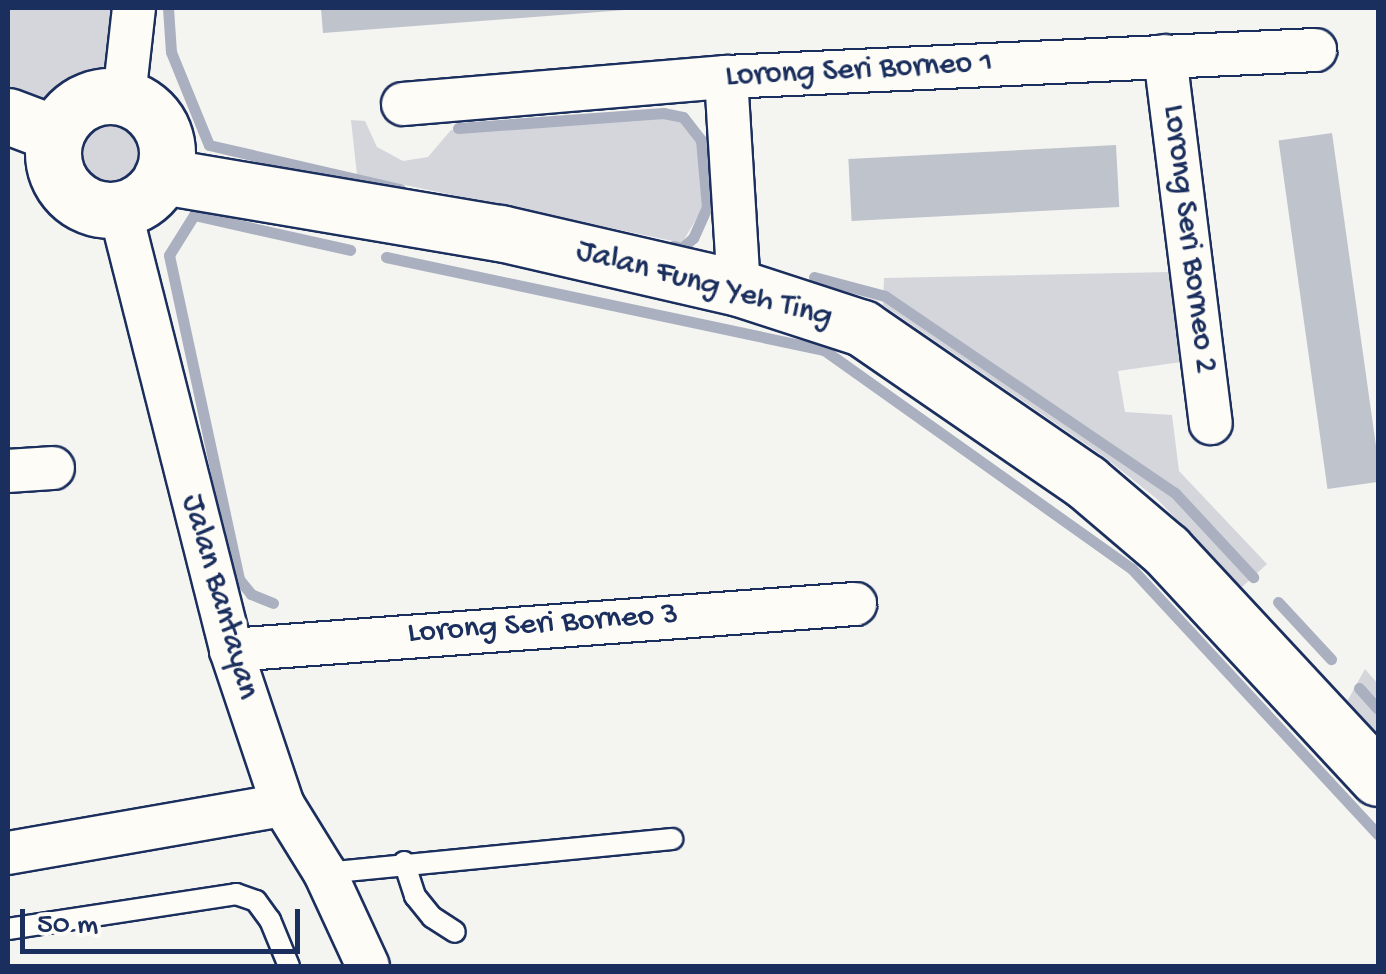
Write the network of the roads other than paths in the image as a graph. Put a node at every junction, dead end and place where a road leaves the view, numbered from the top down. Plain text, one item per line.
1 (134, 8) edge
2 (1315, 50) dead end
3 (1166, 56) junction
4 (726, 76) junction
5 (124, 98) junction
6 (403, 104) dead end
7 (32, 125) edge
8 (162, 176) junction
9 (120, 210) junction
10 (739, 288) junction
11 (1211, 423) dead end
12 (53, 468) dead end
13 (8, 471) edge
14 (855, 604) dead end
15 (230, 650) junction
16 (1378, 778) edge
17 (282, 806) junction
18 (672, 839) dead end
19 (8, 853) edge
20 (404, 862) junction
21 (326, 873) junction
22 (8, 930) edge
23 (455, 932) dead end
24 (289, 966) edge
25 (368, 966) edge

1 - 5 street
2 - 3 street, Lorong Seri Borneo 1
3 - 4 street, Lorong Seri Borneo 1
3 - 11 street, Lorong Seri Borneo 2
4 - 6 street, Lorong Seri Borneo 1
4 - 10 street
5 - 7 street
5 - 8 street
7 - 9 street
8 - 9 street
8 - 10 street, Jalan Fung Yeh Ting
9 - 15 street, Jalan Bantayan
10 - 16 street, Jalan Fung Yeh Ting
12 - 13 street
14 - 15 street, Lorong Seri Borneo 3
15 - 17 street, Jalan Bantayan
17 - 19 street
17 - 21 street, Jalan Bantayan
18 - 20 lane
20 - 21 lane
20 - 23 lane
21 - 25 street, Jalan Bantayan
22 - 24 lane

